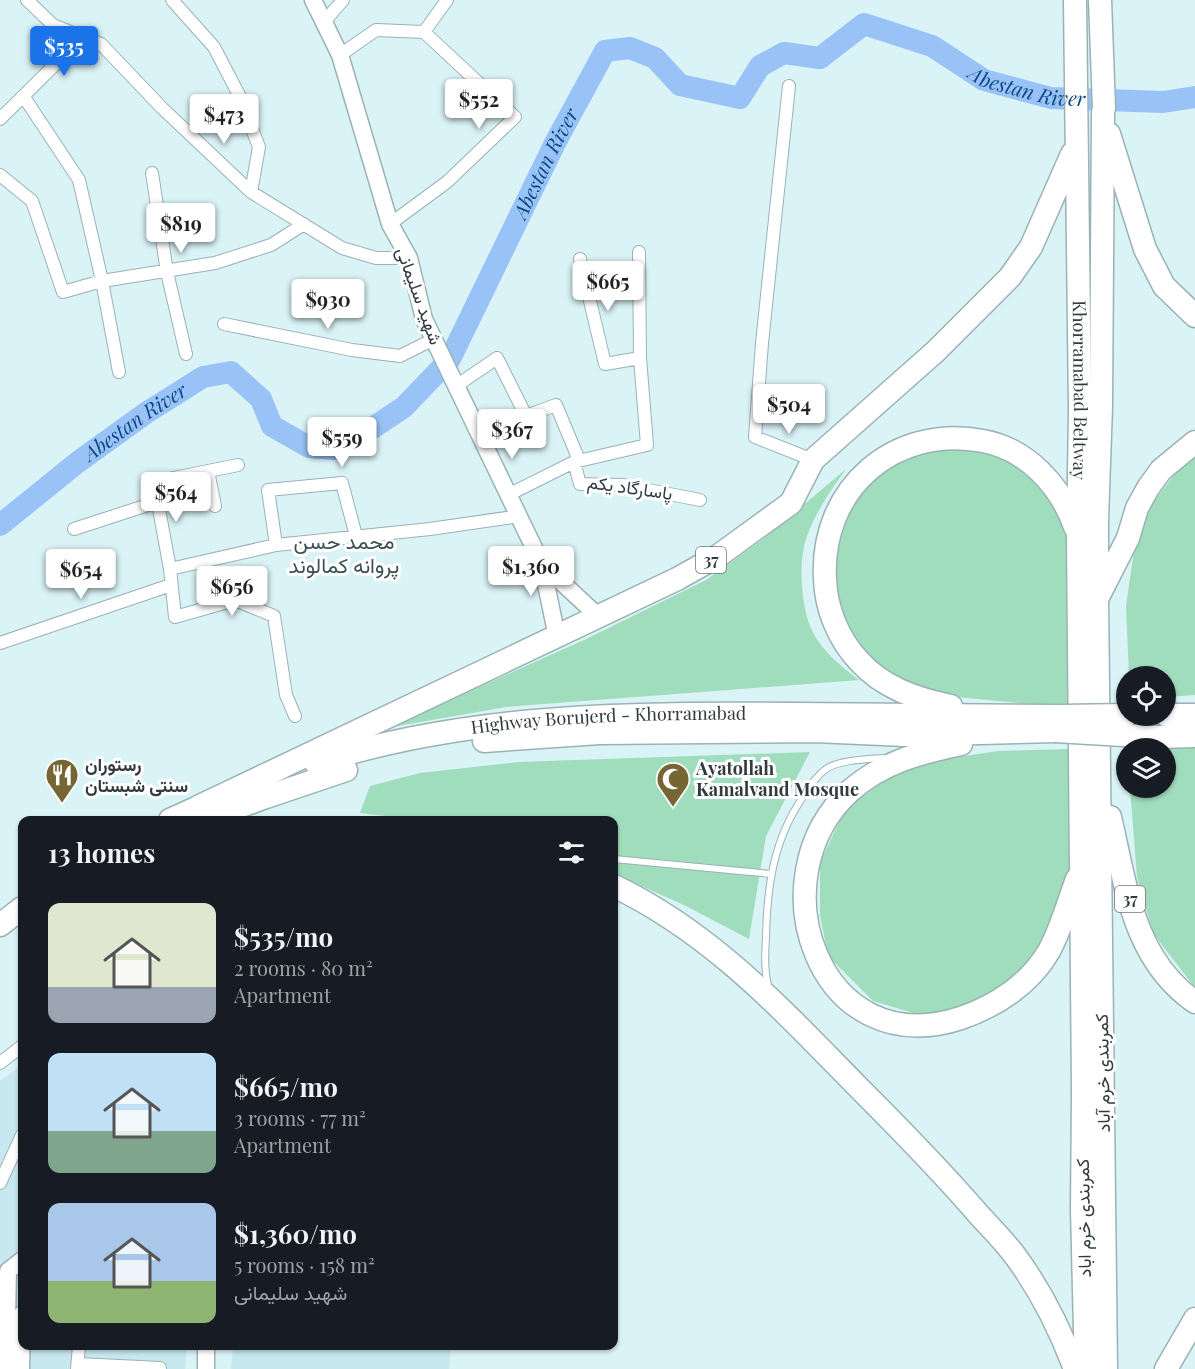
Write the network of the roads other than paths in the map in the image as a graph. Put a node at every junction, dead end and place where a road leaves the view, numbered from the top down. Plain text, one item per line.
1 (27, 0) edge
2 (172, 0) edge
3 (313, 0) edge
4 (343, 0) edge
5 (447, 0) edge
6 (1075, 0) edge
7 (1100, 0) edge
8 (324, 21) junction
9 (424, 32) junction
10 (83, 37) junction
11 (340, 55) junction
12 (789, 86) dead end
13 (24, 97) junction
14 (1103, 110) junction
15 (0, 119) edge
16 (1077, 142) junction
17 (152, 172) dead end
18 (0, 175) edge
19 (251, 192) junction
20 (304, 224) junction
21 (390, 224) junction
22 (639, 252) dead end
23 (409, 258) junction
24 (580, 259) dead end
25 (167, 272) junction
26 (102, 281) junction
27 (1195, 316) edge
28 (224, 324) dead end
29 (434, 340) junction
30 (186, 354) dead end
31 (640, 358) junction
32 (119, 372) dead end
33 (456, 386) junction
34 (526, 416) junction
35 (481, 437) junction
36 (1195, 441) edge
37 (813, 460) junction
38 (577, 461) junction
39 (238, 465) dead end
40 (208, 471) junction
41 (510, 494) junction
42 (700, 500) dead end
43 (157, 502) junction
44 (215, 506) dead end
45 (520, 516) junction
46 (74, 529) dead end
47 (1078, 534) junction
48 (356, 536) junction
49 (276, 545) junction
50 (535, 550) junction
51 (170, 569) junction
52 (171, 585) junction
53 (1097, 599) junction
54 (599, 617) junction
55 (557, 637) junction
56 (0, 643) edge
57 (295, 716) dead end
58 (1116, 716) edge
59 (1050, 723) junction
60 (1187, 724) edge
61 (909, 756) junction
62 (1091, 778) junction
63 (202, 813) edge
64 (618, 859) edge
65 (771, 874) junction
66 (618, 888) edge
67 (18, 911) edge
68 (18, 922) edge
69 (0, 925) edge
70 (0, 935) edge
71 (772, 1001) junction
72 (1195, 1002) edge
73 (18, 1049) edge
74 (0, 1063) edge
75 (18, 1144) edge
76 (0, 1183) edge
77 (18, 1263) edge
78 (4, 1274) edge
79 (1195, 1319) edge
80 (21, 1350) edge
81 (79, 1350) edge
82 (206, 1350) edge
83 (78, 1366) edge
84 (160, 1368) edge
85 (6, 1369) edge
86 (21, 1369) edge
87 (206, 1369) edge
88 (1076, 1369) edge
89 (1086, 1369) edge
90 (1106, 1369) edge
91 (1166, 1369) edge

1 - 10 street
2 - 19 street
3 - 8 street, شهید سلیمانی
4 - 8 street
5 - 9 street
6 - 16 highway, Khorramabad Beltway / 37
7 - 14 highway, Khorramabad Beltway / 37
8 - 11 street, شهید سلیمانی
9 - 11 street
9 - 21 street
10 - 13 street
10 - 19 street
11 - 21 street, شهید سلیمانی
12 - 37 street
13 - 15 street
13 - 26 street
14 - 27 highway
14 - 53 highway, Khorramabad Beltway / 37
16 - 37 highway, 37
16 - 47 highway, Khorramabad Beltway / 37
17 - 25 street
18 - 26 street
19 - 20 street
20 - 23 street
20 - 25 street
21 - 23 street, شهید سلیمانی
22 - 31 street
23 - 29 street, شهید سلیمانی
24 - 31 street
25 - 26 street
25 - 30 street
26 - 32 street
28 - 29 street
29 - 33 street, شهید سلیمانی
31 - 38 street
33 - 34 street
33 - 35 street, شهید سلیمانی
34 - 35 street
34 - 38 street
35 - 41 street, شهید سلیمانی
36 - 53 highway
37 - 54 highway, 37
38 - 41 street, پاسارگاد یکم
38 - 42 street, پاسارگاد یکم
39 - 40 street
40 - 43 street
40 - 44 street
41 - 45 street, شهید سلیمانی
43 - 46 street
43 - 51 street
45 - 48 street
45 - 50 street, شهید سلیمانی
47 - 59 highway
47 - 62 highway, Khorramabad Beltway / 37
48 - 49 street
48 - 49 street
49 - 51 street
50 - 54 street, شهید سلیمانی
50 - 55 street, شهید سلیمانی
51 - 52 street
52 - 56 street
52 - 57 street
53 - 62 highway, Khorramabad Beltway / 37
54 - 55 highway, 37
55 - 63 highway, 37
58 - 59 highway, 37, bridge
59 - 60 highway, 37, bridge
59 - 61 highway, 37
59 - 63 highway, Highway Borujerd - Khorramabad / 37
61 - 62 highway, 37
61 - 65 lane
62 - 72 highway, 37
62 - 89 highway, کمربندی خرم اباد
62 - 90 highway, کمربندی خرم آباد
64 - 65 lane
65 - 71 lane
66 - 71 highway
67 - 69 highway
68 - 70 highway
71 - 88 highway
73 - 74 street
75 - 76 street
77 - 78 street
78 - 85 street
79 - 91 highway
80 - 86 street
81 - 83 street
82 - 87 street
83 - 84 street

